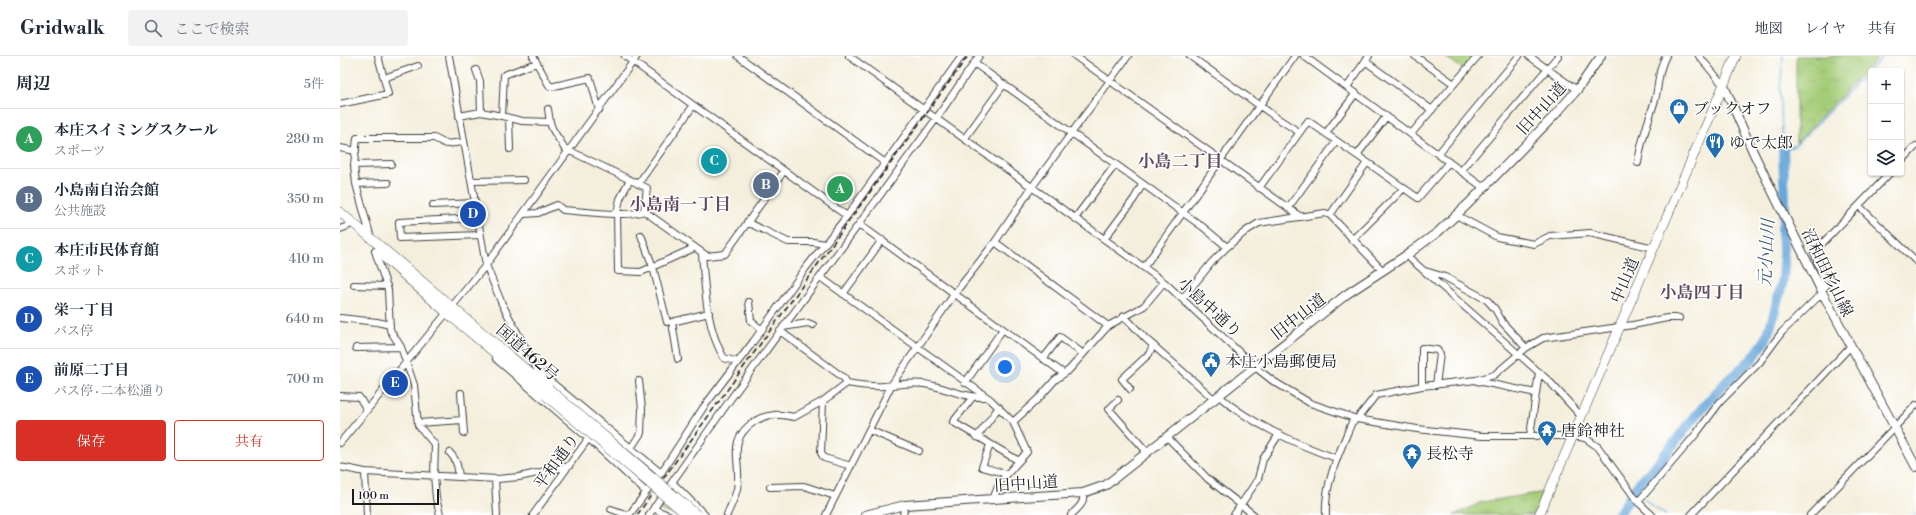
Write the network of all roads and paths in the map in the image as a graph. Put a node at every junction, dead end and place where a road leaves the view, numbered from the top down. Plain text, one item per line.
1 (378, 56) edge
2 (449, 56) edge
3 (534, 56) edge
4 (625, 56) edge
5 (637, 56) edge
6 (738, 56) edge
7 (849, 56) edge
8 (962, 56) edge
9 (979, 56) edge
10 (1075, 56) edge
11 (1128, 56) edge
12 (1190, 56) edge
13 (1295, 56) edge
14 (1304, 56) edge
15 (1415, 56) edge
16 (1478, 56) edge
17 (1519, 56) edge
18 (1529, 56) edge
19 (1558, 56) edge
20 (1602, 56) edge
21 (1666, 56) edge
22 (1699, 56) edge
23 (1736, 56) edge
24 (1367, 58) edge
25 (1424, 58) edge
26 (633, 62) junction
27 (536, 63) junction
28 (974, 63) junction
29 (418, 66) dead end
30 (1548, 69) junction
31 (476, 70) dead end
32 (384, 78) junction
33 (1109, 81) junction
34 (1004, 84) junction
35 (1454, 84) junction
36 (1724, 86) junction
37 (1347, 87) junction
38 (1577, 90) junction
39 (1356, 93) junction
40 (340, 104) edge
41 (1259, 105) junction
42 (693, 106) junction
43 (548, 109) dead end
44 (599, 110) junction
45 (923, 110) junction
46 (1432, 110) junction
47 (481, 112) junction
48 (459, 116) junction
49 (502, 116) junction
50 (1386, 117) junction
51 (509, 118) junction
52 (936, 119) junction
53 (550, 122) junction
54 (1299, 132) junction
55 (1326, 133) junction
56 (1072, 134) junction
57 (1411, 134) junction
58 (965, 138) junction
59 (464, 142) junction
60 (1336, 142) junction
61 (1916, 146) edge
62 (340, 148) edge
63 (510, 149) dead end
64 (356, 150) junction
65 (569, 150) junction
66 (1438, 154) junction
67 (1357, 155) junction
68 (1904, 159) edge
69 (1220, 160) junction
70 (884, 162) junction
71 (1449, 162) junction
72 (1638, 163) dead end
73 (391, 164) dead end
74 (1366, 164) junction
75 (354, 165) junction
76 (1115, 165) junction
77 (784, 171) junction
78 (1461, 172) junction
79 (1887, 176) edge
80 (524, 180) dead end
81 (471, 181) junction
82 (629, 181) junction
83 (388, 183) dead end
84 (356, 184) junction
85 (638, 184) junction
86 (1142, 185) junction
87 (1032, 187) junction
88 (1260, 188) junction
89 (1484, 188) junction
90 (1403, 189) junction
91 (475, 203) junction
92 (433, 205) dead end
93 (1859, 206) junction
94 (1288, 208) junction
95 (644, 211) junction
96 (340, 212) edge
97 (1183, 212) junction
98 (616, 213) junction
99 (524, 214) junction
100 (1330, 215) junction
101 (1456, 215) junction
102 (847, 216) junction
103 (1076, 217) junction
104 (1301, 217) junction
105 (478, 218) junction
106 (340, 220) edge
107 (747, 222) junction
108 (860, 224) junction
109 (344, 227) edge
110 (480, 235) junction
111 (641, 235) dead end
112 (371, 238) junction
113 (1105, 238) junction
114 (882, 240) junction
115 (1352, 240) junction
116 (995, 242) junction
117 (825, 244) junction
118 (1226, 246) junction
119 (694, 248) junction
120 (1654, 248) junction
121 (375, 249) junction
122 (702, 254) junction
123 (1406, 255) junction
124 (1916, 261) edge
125 (486, 266) junction
126 (653, 267) junction
127 (1144, 267) junction
128 (1382, 270) junction
129 (1422, 270) junction
130 (820, 277) junction
131 (1164, 282) junction
132 (354, 284) dead end
133 (387, 286) junction
134 (1822, 292) junction
135 (955, 293) junction
136 (843, 294) junction
137 (1183, 298) junction
138 (749, 302) dead end
139 (450, 310) junction
140 (709, 313) junction
141 (1124, 316) junction
142 (340, 318) edge
143 (1679, 318) dead end
144 (667, 322) dead end
145 (390, 325) junction
146 (813, 325) dead end
147 (1108, 326) junction
148 (1621, 327) junction
149 (782, 329) junction
150 (762, 330) junction
151 (1003, 330) junction
152 (1153, 345) junction
153 (401, 347) junction
154 (1850, 347) junction
155 (356, 348) dead end
156 (918, 348) junction
157 (1526, 348) junction
158 (1082, 353) junction
159 (1518, 355) junction
160 (495, 358) junction
161 (678, 359) dead end
162 (1043, 359) junction
163 (406, 362) junction
164 (738, 362) junction
165 (1255, 367) junction
166 (1539, 372) junction
167 (1063, 373) junction
168 (1476, 380) junction
169 (639, 381) dead end
170 (847, 383) junction
171 (965, 383) junction
172 (892, 384) junction
173 (1436, 385) junction
174 (1422, 386) junction
175 (1130, 389) dead end
176 (547, 392) junction
177 (461, 393) dead end
178 (1536, 393) junction
179 (340, 396) edge
180 (986, 397) junction
181 (972, 398) junction
182 (1217, 398) junction
183 (1118, 400) dead end
184 (822, 401) junction
185 (1916, 405) edge
186 (998, 407) junction
187 (368, 410) junction
188 (1581, 416) junction
189 (1357, 419) junction
190 (463, 420) junction
191 (1013, 422) junction
192 (418, 423) junction
193 (600, 423) junction
194 (1895, 426) junction
195 (869, 430) junction
196 (464, 433) dead end
197 (1279, 434) junction
198 (1530, 436) junction
199 (1573, 436) junction
200 (977, 437) junction
201 (1167, 437) junction
202 (588, 438) junction
203 (340, 443) edge
204 (990, 445) junction
205 (631, 448) junction
206 (918, 451) dead end
207 (1147, 452) junction
208 (450, 453) dead end
209 (1336, 458) junction
210 (1019, 461) junction
211 (568, 466) junction
212 (851, 466) junction
213 (340, 467) edge
214 (1916, 467) edge
215 (365, 472) junction
216 (661, 473) junction
217 (1007, 474) junction
218 (434, 475) junction
219 (459, 477) junction
220 (495, 479) junction
221 (673, 483) junction
222 (770, 487) dead end
223 (646, 492) junction
224 (1083, 493) junction
225 (835, 496) junction
226 (993, 499) junction
227 (1637, 500) junction
228 (905, 505) junction
229 (1241, 505) junction
230 (654, 507) junction
231 (611, 509) dead end
232 (701, 514) edge
233 (1074, 514) edge
234 (367, 515) edge
235 (440, 515) edge
236 (497, 515) edge
237 (533, 515) edge
238 (628, 515) edge
239 (649, 515) edge
240 (669, 515) edge
241 (687, 515) edge
242 (727, 515) edge
243 (826, 515) edge
244 (866, 515) edge
245 (903, 515) edge
246 (1234, 515) edge
247 (1254, 515) edge
248 (1326, 515) edge
249 (1539, 515) edge
250 (1652, 515) edge
251 (1691, 515) edge
252 (1810, 515) edge

1 - 32 street
2 - 48 street
3 - 27 street
4 - 26 street
5 - 26 street
6 - 70 street
7 - 45 street, 小島中通り
8 - 45 street
9 - 28 street
10 - 33 street
11 - 33 street
12 - 41 street
13 - 41 street
14 - 37 street
15 - 25 street
16 - 35 street
17 - 66 street
18 - 30 street
19 - 30 street
20 - 38 main road, 旧中山道
21 - 72 street
22 - 36 street
23 - 36 highway, 中山道
24 - 37 street
24 - 46 street
25 - 35 street
26 - 42 street
26 - 44 street
27 - 44 street
27 - 49 street
28 - 34 street
28 - 52 street
29 - 32 street
30 - 38 street
30 - 78 street
31 - 47 street
32 - 40 street
33 - 56 street
33 - 69 street
34 - 56 street
34 - 58 street
35 - 46 street
36 - 120 highway, 中山道
36 - 134 main road, 沼和田杉山線
37 - 39 street
38 - 89 main road, 旧中山道
39 - 50 street
39 - 55 street
41 - 54 street
41 - 69 street
42 - 77 street
42 - 85 street
43 - 53 street
44 - 65 street
45 - 52 street, 小島中通り
45 - 70 street
46 - 57 street
47 - 48 street
47 - 49 street
48 - 59 street
49 - 51 street
50 - 57 street
50 - 67 street
51 - 53 street
51 - 63 street
52 - 58 street, 小島中通り
52 - 108 street
53 - 65 street
54 - 55 street
54 - 88 street
55 - 60 street
56 - 76 street
56 - 87 street
57 - 66 street
58 - 87 street, 小島中通り
59 - 64 street
59 - 81 street
60 - 67 street
60 - 94 street
61 - 68 street
62 - 64 street
64 - 75 street
65 - 82 street
65 - 99 street
66 - 71 street
67 - 74 street
69 - 88 street
69 - 97 street
70 - 102 street
71 - 78 street
71 - 90 street
73 - 75 street
74 - 90 street
74 - 100 street
75 - 84 street
76 - 86 street
76 - 103 street
77 - 102 street
77 - 107 street
78 - 89 street
79 - 93 street
80 - 81 street
81 - 91 street
82 - 85 street
82 - 98 street
83 - 84 street
84 - 112 street
85 - 95 street
86 - 97 street
86 - 113 street
87 - 103 street, 小島中通り
87 - 116 street
88 - 94 street
89 - 101 main road, 旧中山道
90 - 115 street
91 - 92 street
91 - 105 street
93 - 124 street
93 - 134 street
94 - 104 street
95 - 98 street
95 - 119 street
96 - 112 highway, 国道462号
97 - 118 street
97 - 127 street
98 - 99 street
98 - 126 street
99 - 125 street
100 - 104 street
100 - 115 street
101 - 120 street
101 - 123 main road, 旧中山道
102 - 117 street
103 - 113 street, 小島中通り
104 - 118 street
105 - 110 street
105 - 110 street
106 - 109 highway, 国道462号
107 - 117 street
107 - 122 street
108 - 114 street
108 - 130 street
109 - 121 highway, 国道462号
110 - 125 street
111 - 126 street
112 - 139 highway, 国道462号
113 - 127 street, 小島中通り
114 - 135 street
114 - 136 street
115 - 128 street
116 - 135 street
116 - 147 street
117 - 150 street
118 - 137 street
119 - 122 street
119 - 126 street
120 - 148 highway, 中山道
121 - 133 street
121 - 139 highway, 国道462号
122 - 140 street
123 - 128 main road, 旧中山道
123 - 129 street
125 - 139 street
125 - 193 street
126 - 144 street
127 - 131 street, 小島中通り
128 - 165 main road, 旧中山道
129 - 157 street
129 - 159 street
130 - 136 street
130 - 149 street
131 - 137 street, 小島中通り
131 - 141 street
132 - 133 street
133 - 145 street
134 - 154 main road, 沼和田杉山線
134 - 227 street
135 - 151 street
135 - 156 street
136 - 156 street
137 - 165 street, 小島中通り
138 - 150 street
139 - 160 highway, 国道462号
139 - 163 street
139 - 176 highway, 国道462号
140 - 161 street
140 - 164 street
141 - 147 street
141 - 152 street
142 - 145 street
143 - 148 street
145 - 153 street
146 - 149 street
147 - 158 street
148 - 157 street
148 - 188 highway, 中山道
149 - 170 street
149 - 221 street
150 - 164 street
151 - 162 street
151 - 171 street
152 - 175 street
152 - 182 street
153 - 155 street
153 - 163 street
154 - 194 main road, 沼和田杉山線
154 - 251 street
156 - 171 street
156 - 172 street
157 - 159 street
158 - 162 street
158 - 167 street
159 - 166 street
159 - 168 street
160 - 176 highway, 国道462号
160 - 202 street
162 - 167 street
163 - 187 street
163 - 192 street
164 - 216 street
165 - 182 main road, 旧中山道
165 - 189 street, 小島中通り
166 - 178 street
166 - 188 street
167 - 191 street
168 - 173 street
168 - 178 street
169 - 205 street
170 - 172 street
170 - 184 street
171 - 180 street
172 - 181 street
172 - 195 street
173 - 174 street
173 - 174 street
174 - 189 street
176 - 232 highway, 国道462号, bridge
176 - 241 highway, 国道462号, bridge
177 - 190 street
178 - 198 street
179 - 187 street
180 - 181 street
180 - 186 street
181 - 200 street
182 - 197 street
182 - 201 main road, 旧中山道
183 - 207 street
184 - 212 street
184 - 242 street
185 - 194 street
186 - 191 street
186 - 200 street
187 - 203 street
188 - 199 highway, 中山道
189 - 198 street, 小島中通り
189 - 209 street
190 - 192 street
190 - 196 street
191 - 210 street
192 - 218 street
193 - 202 street, 平和通り
193 - 205 street
194 - 214 main road, 沼和田杉山線
194 - 252 street
195 - 206 street
195 - 212 street
197 - 209 street
197 - 229 street
198 - 199 street, 小島中通り
199 - 227 street, 小島中通り
199 - 249 highway, 中山道
200 - 204 street
201 - 207 main road, 旧中山道
201 - 229 street
202 - 211 street, 平和通り
202 - 223 street
204 - 210 street
204 - 217 street
205 - 216 street
207 - 224 main road, 旧中山道
208 - 219 street
209 - 248 street
210 - 217 street
211 - 220 street
211 - 237 street, 平和通り
212 - 225 street
213 - 215 street
215 - 218 street
215 - 234 street
216 - 223 street
217 - 226 street
218 - 219 street
218 - 235 street
219 - 220 street
220 - 236 street
221 - 230 street
221 - 232 street
222 - 225 street
223 - 238 street
224 - 226 main road, 旧中山道
224 - 233 street
225 - 243 street
226 - 228 main road, 旧中山道
227 - 250 street, 小島中通り
228 - 244 main road, 旧中山道
228 - 245 street
229 - 246 street
229 - 247 street
230 - 239 street
230 - 240 street
231 - 238 street

